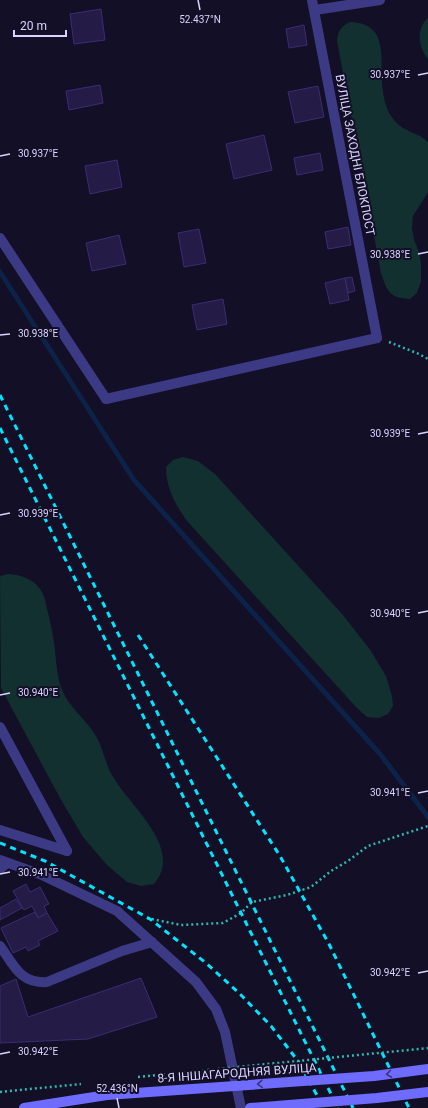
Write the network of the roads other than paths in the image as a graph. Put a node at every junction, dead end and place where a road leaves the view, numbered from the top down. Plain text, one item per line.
1 (380, 0) edge
2 (313, 5) edge
3 (0, 238) edge
4 (0, 727) edge
5 (0, 830) edge
6 (2, 864) edge
7 (152, 942) junction
8 (0, 946) edge
9 (428, 1069) edge
10 (428, 1092) edge
11 (24, 1108) edge
12 (241, 1108) edge
13 (250, 1108) edge

1 - 2 street
2 - 3 street, ВУЛІЦА ЗАХОДНІ БЛОКПОСТ
4 - 5 street
6 - 7 street
7 - 8 street
7 - 12 street
9 -> 11 main road, 8-Я ІНШАГАРОДНЯЯ ВУЛІЦА, bridge
10 - 13 main road, bridge

